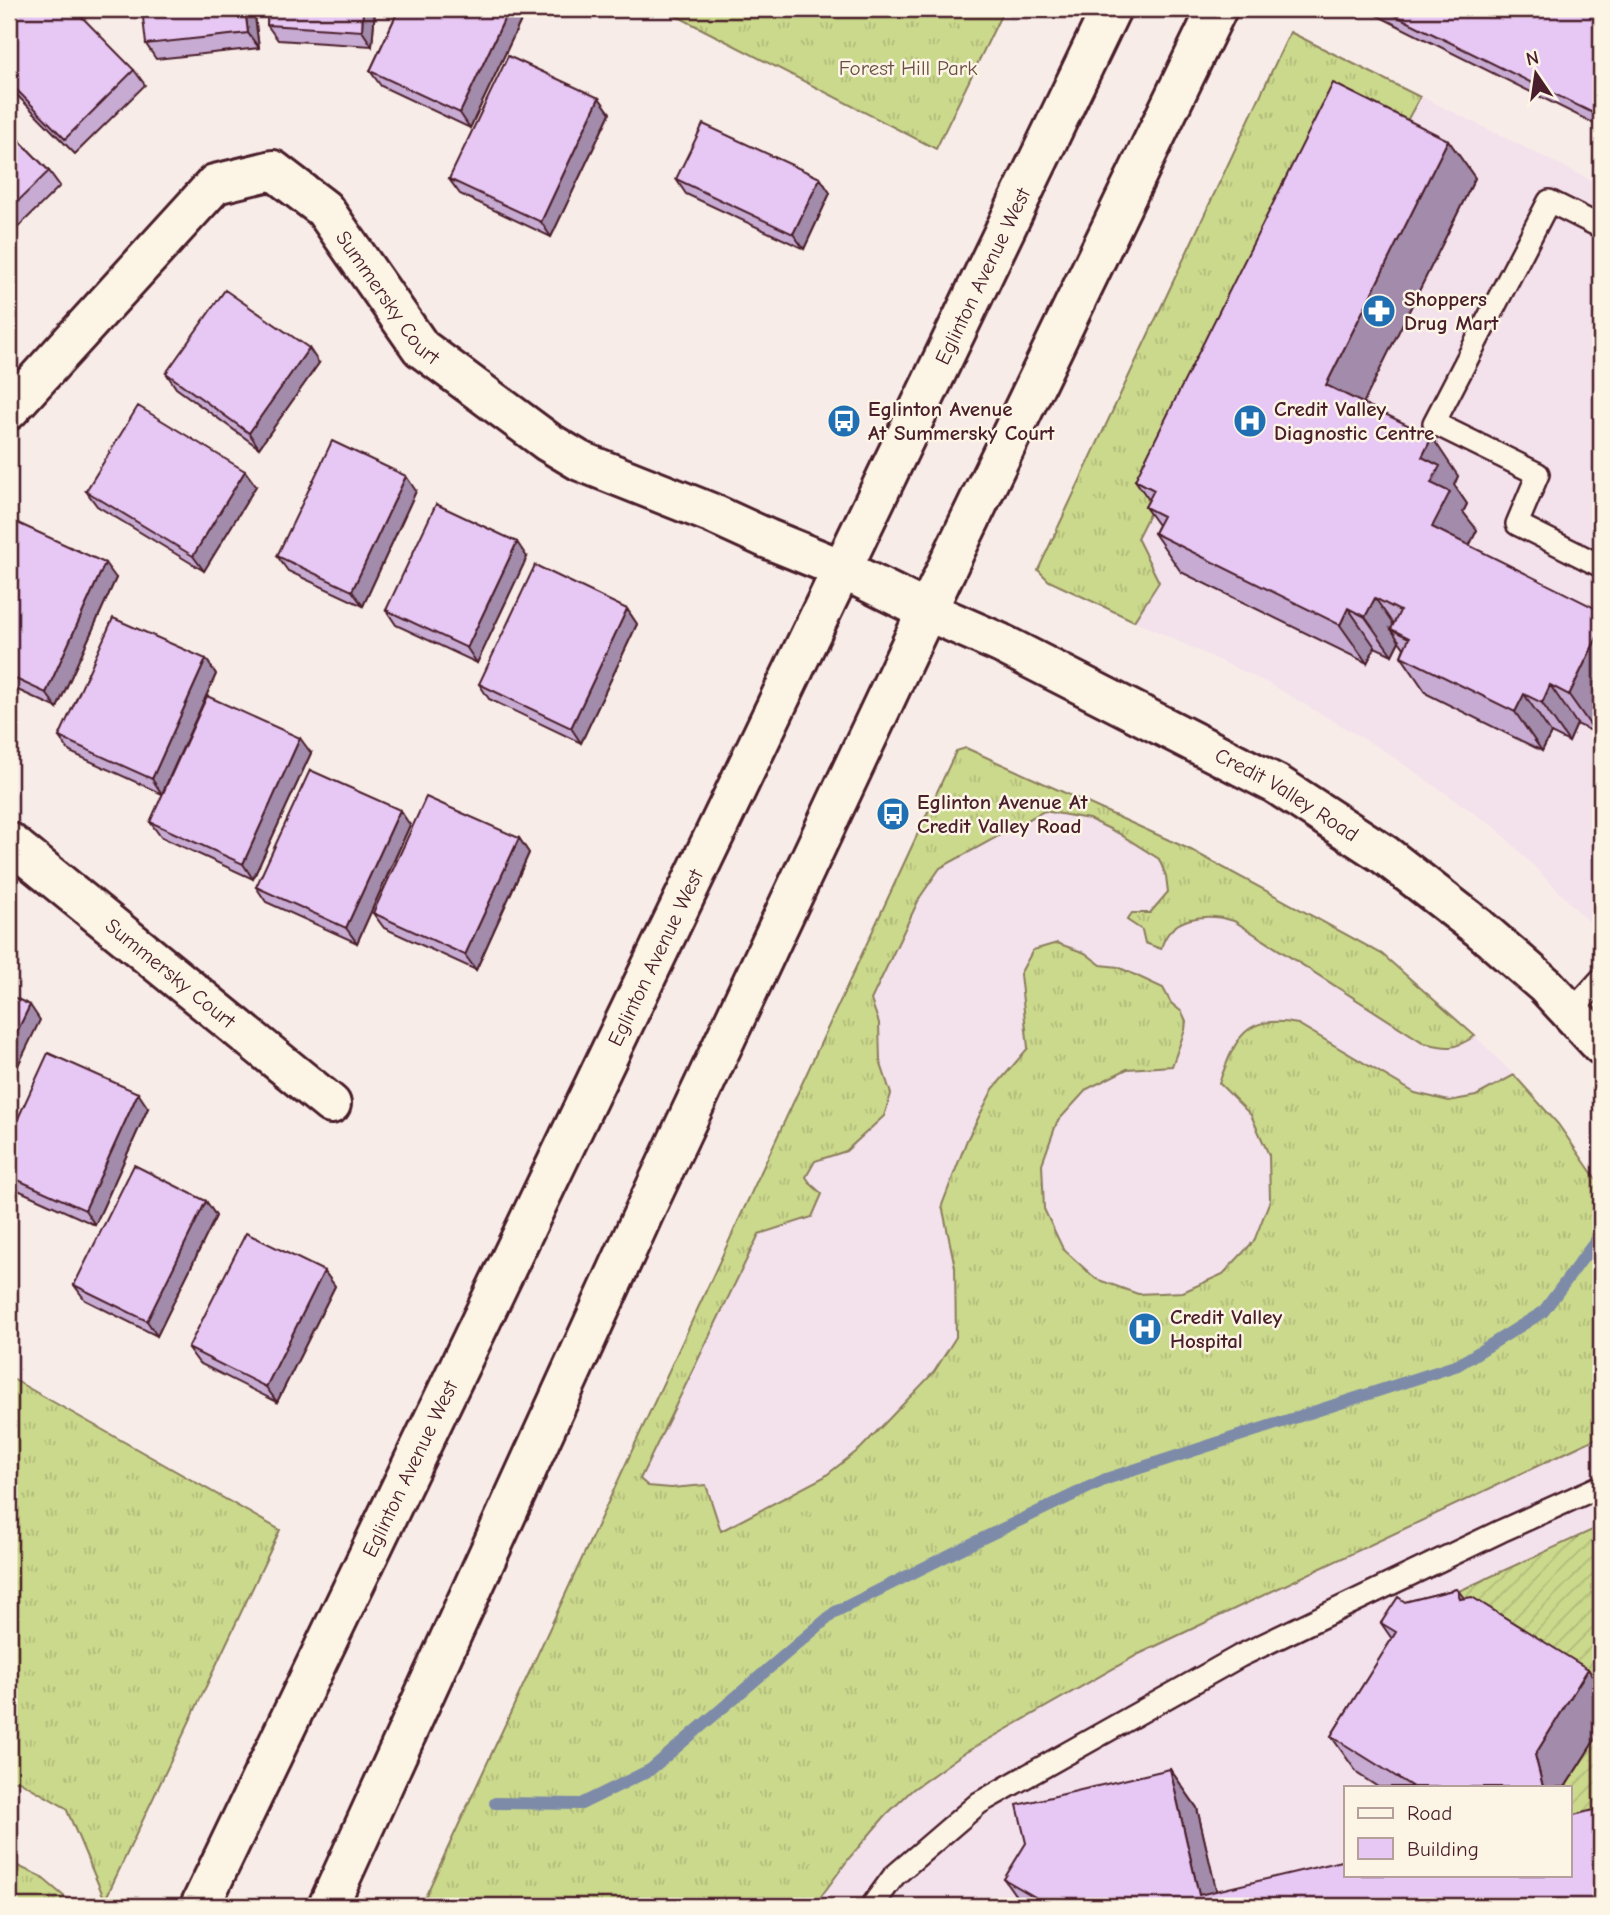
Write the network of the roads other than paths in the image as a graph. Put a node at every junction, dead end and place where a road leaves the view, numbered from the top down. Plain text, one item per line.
1 (1111, 9) edge
2 (1217, 9) edge
3 (1601, 228) edge
4 (9, 410) edge
5 (1601, 566) edge
6 (842, 569) junction
7 (927, 611) junction
8 (9, 842) edge
9 (1601, 979) edge
10 (1571, 1012) junction
11 (1601, 1045) edge
12 (331, 1104) dead end
13 (1601, 1486) edge
14 (200, 1906) edge
15 (328, 1906) edge
16 (872, 1906) edge

1 - 6 main road, Eglinton Avenue West
2 - 7 main road
3 - 5 lane
4 - 6 main road, Summersky Court
6 - 7 main road, Credit Valley Road
6 - 14 main road, Eglinton Avenue West
7 - 10 main road, Credit Valley Road
7 - 15 main road
8 - 12 main road, Summersky Court
9 - 10 lane
10 - 11 main road, Credit Valley Road
13 - 16 lane

